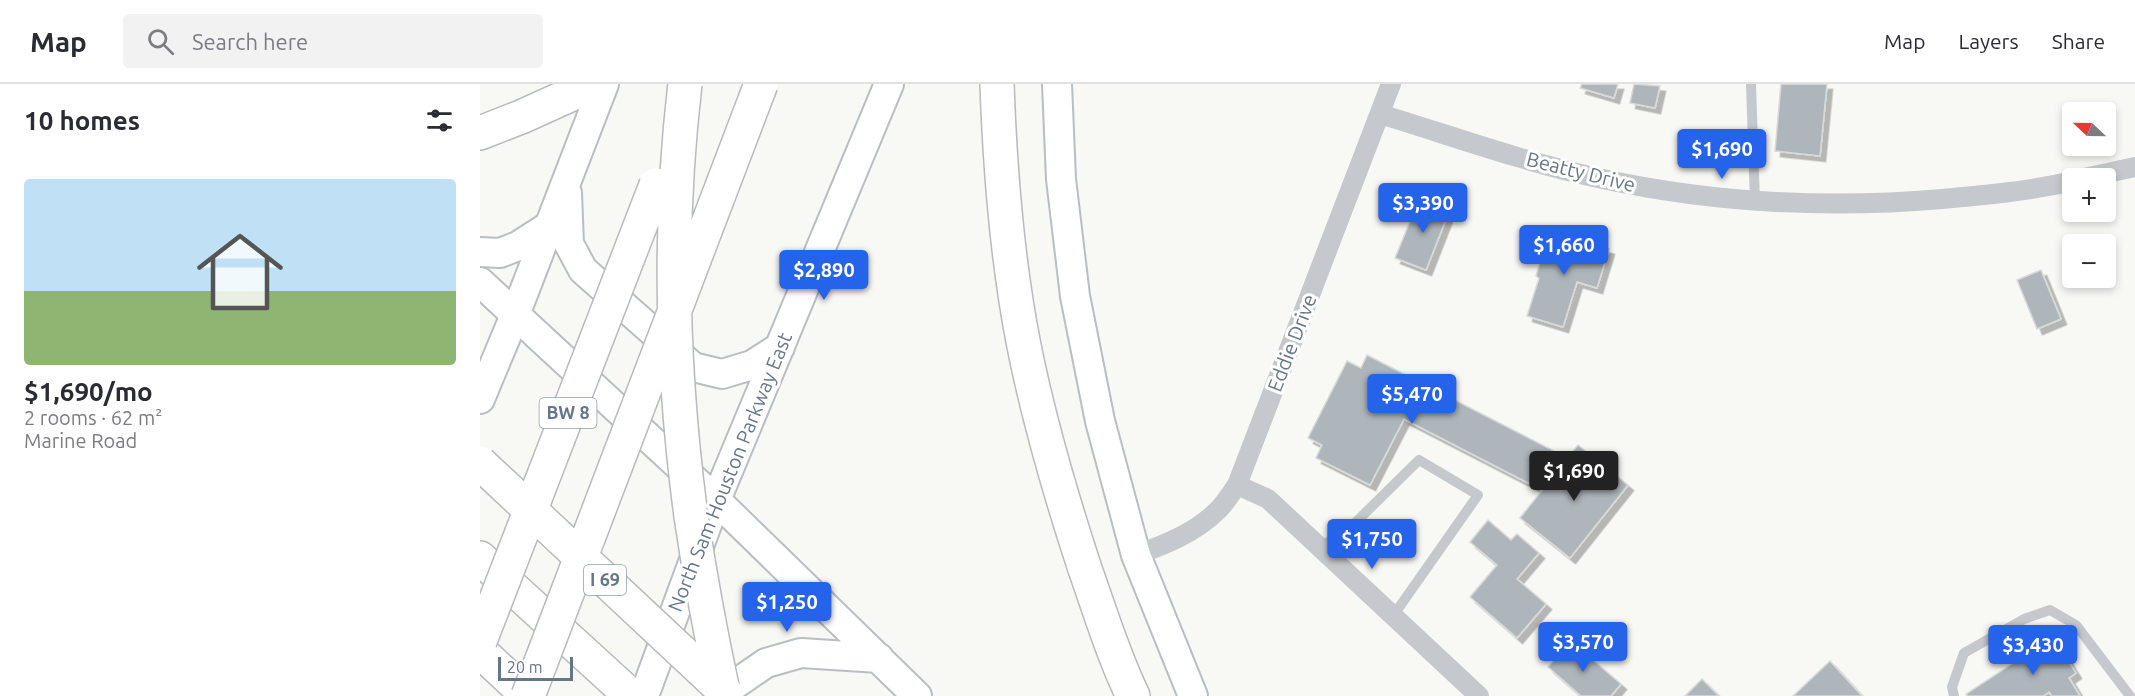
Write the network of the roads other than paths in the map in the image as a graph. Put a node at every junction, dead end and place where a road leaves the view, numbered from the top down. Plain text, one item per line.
1 (594, 84) edge
2 (604, 84) edge
3 (685, 84) edge
4 (696, 84) edge
5 (761, 84) edge
6 (889, 84) edge
7 (998, 84) edge
8 (1057, 84) edge
9 (1391, 84) edge
10 (1750, 84) edge
11 (1380, 114) junction
12 (480, 133) edge
13 (2135, 167) edge
14 (2116, 171) edge
15 (567, 182) junction
16 (2062, 183) edge
17 (1755, 202) junction
18 (549, 226) junction
19 (480, 252) edge
20 (480, 282) edge
21 (515, 315) junction
22 (780, 347) junction
23 (480, 399) edge
24 (480, 463) edge
25 (1237, 485) junction
26 (716, 500) junction
27 (1320, 548) junction
28 (1136, 555) junction
29 (480, 558) edge
30 (1393, 616) junction
31 (480, 641) edge
32 (480, 651) edge
33 (879, 658) junction
34 (528, 696) edge
35 (631, 696) edge
36 (644, 696) edge
37 (718, 696) edge
38 (724, 696) edge
39 (730, 696) edge
40 (917, 696) edge
41 (1133, 696) edge
42 (1193, 696) edge
43 (1479, 696) edge
44 (1954, 696) edge
45 (2130, 696) edge

1 - 12 highway
2 - 15 main road
3 - 38 highway, bridge
4 - 31 highway, BW 8, bridge
5 - 34 highway, bridge
6 - 22 main road, North Sam Houston Parkway East
7 - 41 highway
8 - 28 main road
9 - 11 street, Eddie Drive
10 - 17 lane
11 - 17 street, Beatty Drive
11 - 25 street, Eddie Drive
13 - 14 street
15 - 18 main road
15 - 22 main road
16 - 17 street, Beatty Drive
18 - 19 main road
18 - 21 main road
20 - 21 main road
21 - 23 main road
21 - 26 main road
22 - 26 main road, North Sam Houston Parkway East
24 - 39 highway, I 69, bridge
25 - 27 street
25 - 28 street, Eddie Drive
26 - 33 main road
26 - 36 main road, North Sam Houston Parkway East
27 - 30 street
27 - 30 lane
28 - 42 main road
29 - 35 highway, bridge
30 - 43 street
32 - 34 highway
33 - 37 main road
33 - 40 main road
44 - 45 lane

